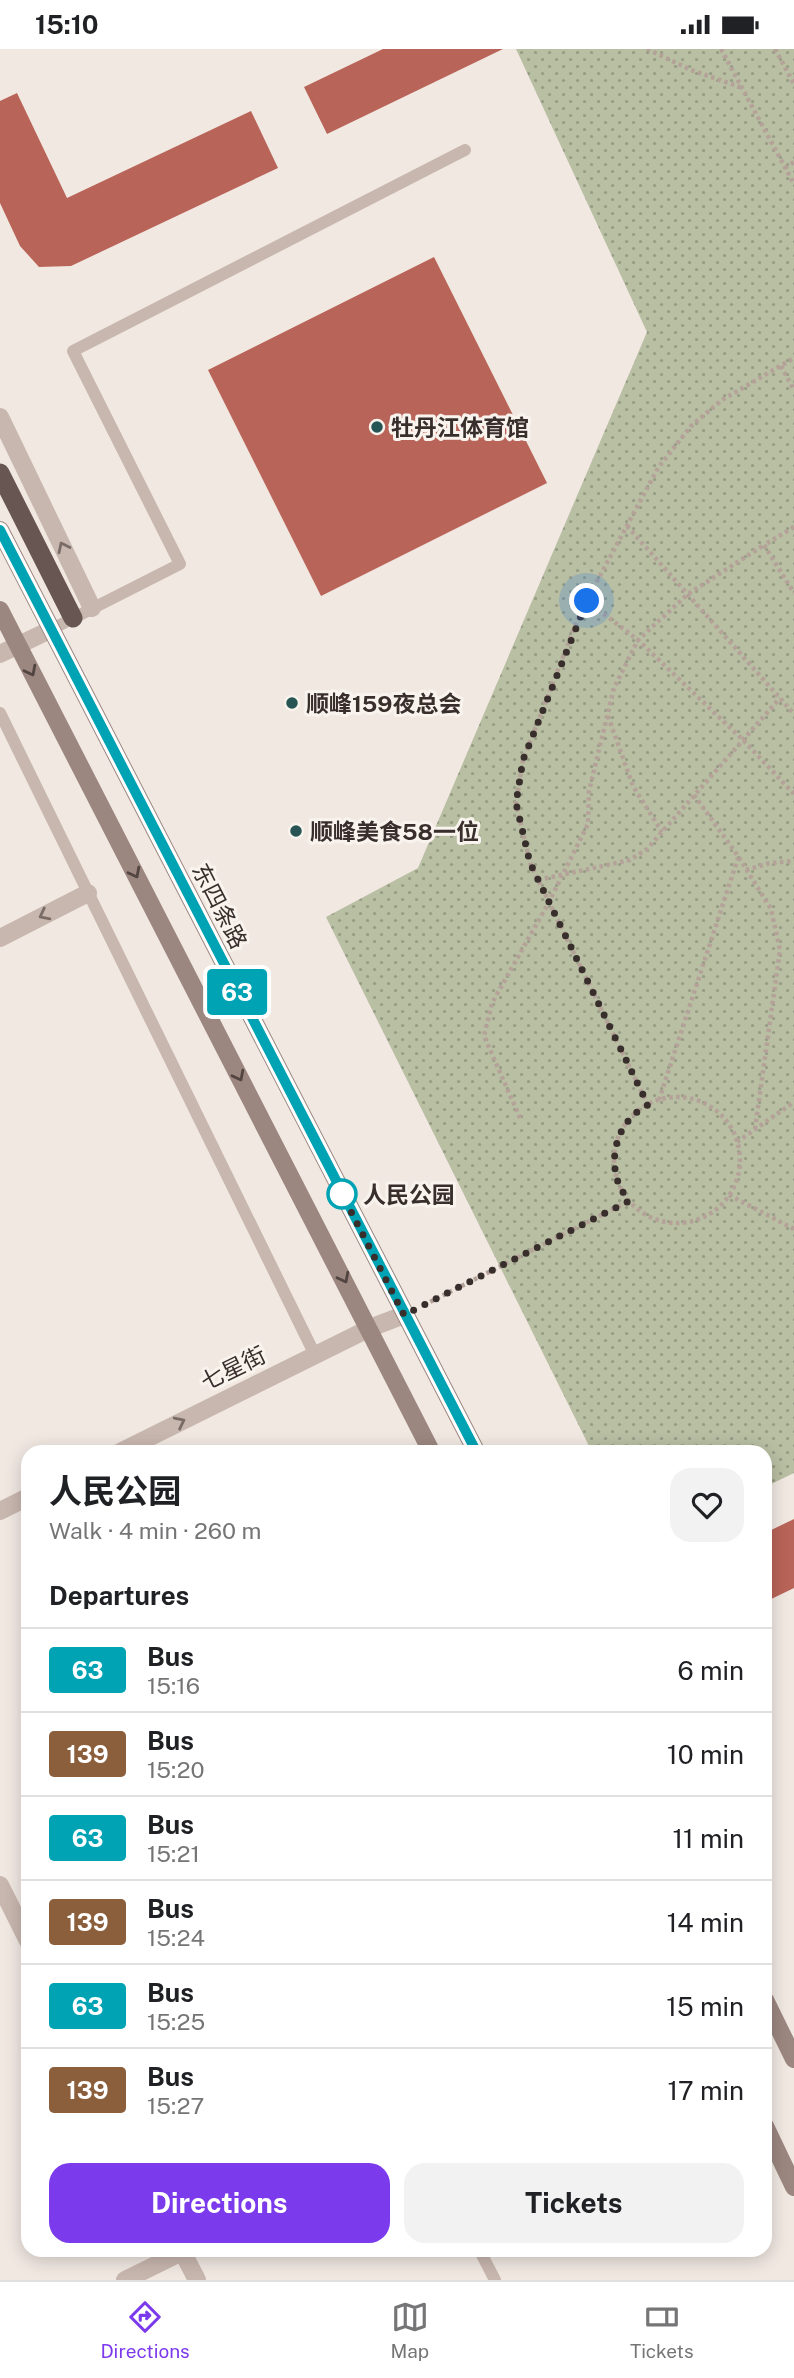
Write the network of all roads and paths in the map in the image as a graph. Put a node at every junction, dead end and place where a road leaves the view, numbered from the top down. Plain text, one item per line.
1 (647, 49) edge
2 (721, 49) edge
3 (775, 49) edge
4 (794, 84) edge
5 (742, 87) junction
6 (465, 150) dead end
7 (794, 162) edge
8 (785, 168) junction
9 (794, 184) edge
10 (794, 358) edge
11 (781, 366) junction
12 (794, 390) edge
13 (0, 417) edge
14 (0, 473) edge
15 (627, 526) junction
16 (794, 527) edge
17 (0, 530) edge
18 (764, 545) junction
19 (794, 593) edge
20 (688, 594) junction
21 (587, 601) junction
22 (92, 608) junction
23 (0, 610) edge
24 (73, 618) junction
25 (50, 630) junction
26 (638, 640) junction
27 (18, 646) junction
28 (0, 655) edge
29 (780, 698) junction
30 (0, 713) edge
31 (794, 714) edge
32 (607, 715) junction
33 (743, 740) junction
34 (794, 794) edge
35 (694, 795) junction
36 (662, 832) junction
37 (738, 856) junction
38 (794, 861) edge
39 (747, 870) junction
40 (564, 873) junction
41 (538, 880) junction
42 (88, 893) junction
43 (549, 902) junction
44 (0, 938) edge
45 (659, 1100) junction
46 (794, 1102) edge
47 (648, 1105) junction
48 (520, 1118) dead end
49 (755, 1129) junction
50 (737, 1142) junction
51 (729, 1195) junction
52 (629, 1201) junction
53 (794, 1229) edge
54 (404, 1315) junction
55 (370, 1328) junction
56 (315, 1355) junction
57 (134, 1445) edge
58 (428, 1445) edge
59 (473, 1445) edge
60 (21, 1500) edge
61 (0, 1511) edge
62 (0, 1885) edge
63 (21, 1927) edge
64 (772, 2014) edge
65 (794, 2059) edge
66 (772, 2141) edge
67 (794, 2187) edge
68 (171, 2257) edge
69 (186, 2257) edge
70 (483, 2257) edge
71 (125, 2280) edge
72 (197, 2280) edge
73 (495, 2280) edge

1 - 5 path
2 - 5 path
3 - 4 path
5 - 8 path
6 - 22 lane
7 - 8 path
8 - 9 path
10 - 11 path
11 - 12 path
11 - 15 path
22 -> 13 street
14 - 24 highway
15 - 20 path
15 - 21 path
16 - 18 path
17 - 25 main road, 东四条路
18 - 19 path
18 - 20 path
20 - 26 path
20 - 29 path
21 - 26 path
21 - 41 path
22 - 24 lane
23 - 27 main road
24 - 25 lane
25 - 27 street
25 - 54 main road, 东四条路
26 - 32 path
26 - 33 path
27 - 28 street
27 -> 55 main road
29 - 31 path
29 - 33 path
30 - 42 lane
32 - 36 path
32 - 40 path
33 - 34 path
33 - 35 path
35 - 36 path
35 - 37 path
36 - 40 path
37 - 39 path
37 - 45 path
38 - 39 path
39 - 49 path
40 - 41 path
40 - 43 path
41 - 43 path
42 -> 44 street
42 - 56 lane
43 - 47 path
43 - 48 path
45 - 47 path
45 - 50 path
46 - 49 path
47 - 52 path
49 - 50 path
50 - 51 path
51 - 52 path
51 - 53 path
52 - 54 path
54 - 55 street, 七星街
54 - 59 main road, 东四条路
55 - 56 street, 七星街
55 - 58 main road
57 -> 56 street, 七星街
60 - 61 street
62 - 63 street
64 - 65 main road
66 - 67 main road
68 - 71 street
69 - 72 street
70 - 73 lane

